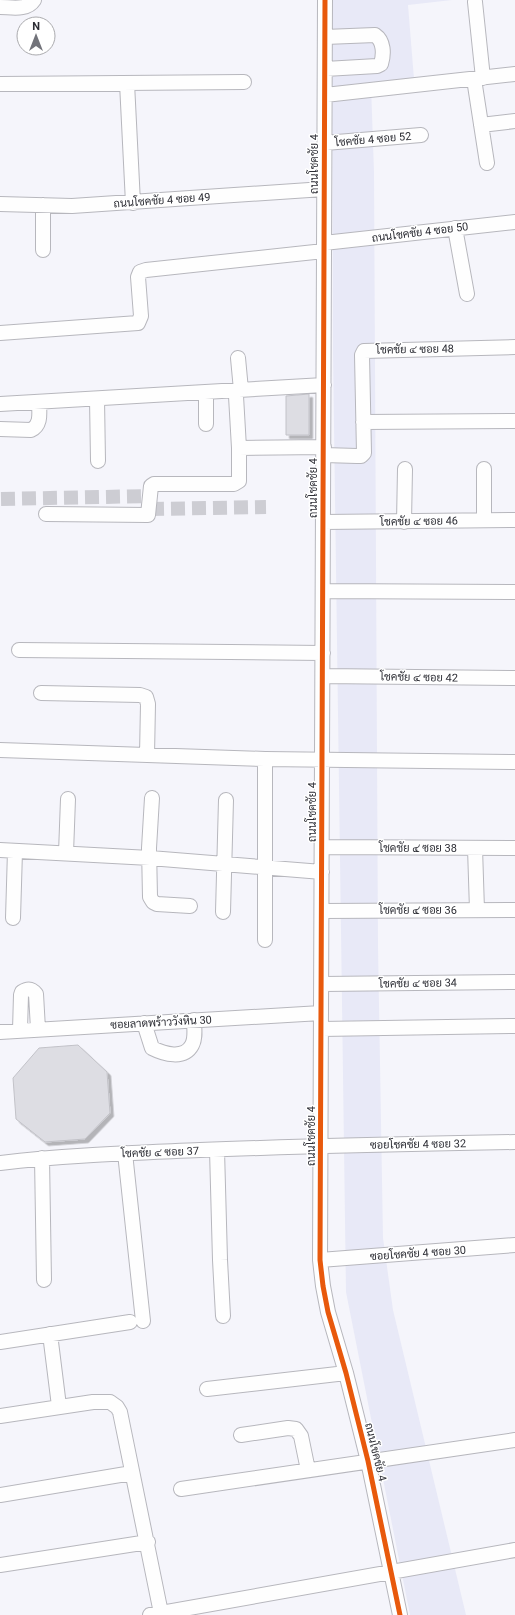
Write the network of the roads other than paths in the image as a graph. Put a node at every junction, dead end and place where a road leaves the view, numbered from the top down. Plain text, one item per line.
1 (34, 0) edge
2 (325, 0) edge
3 (475, 2) dead end
4 (0, 7) edge
5 (325, 37) junction
6 (325, 69) junction
7 (515, 74) edge
8 (479, 78) junction
9 (244, 82) dead end
10 (126, 83) junction
11 (0, 84) edge
12 (325, 95) junction
13 (515, 122) edge
14 (481, 125) junction
15 (421, 135) dead end
16 (324, 144) junction
17 (488, 163) dead end
18 (324, 189) junction
19 (133, 202) junction
20 (0, 204) edge
21 (42, 205) junction
22 (515, 222) edge
23 (455, 228) junction
24 (324, 247) junction
25 (42, 250) dead end
26 (467, 294) dead end
27 (0, 333) edge
28 (515, 347) edge
29 (238, 358) dead end
30 (324, 385) junction
31 (206, 392) junction
32 (239, 393) junction
33 (97, 399) junction
34 (39, 402) junction
35 (0, 404) edge
36 (515, 421) edge
37 (363, 422) junction
38 (206, 424) dead end
39 (0, 429) edge
40 (238, 448) junction
41 (324, 451) junction
42 (98, 461) dead end
43 (405, 469) dead end
44 (484, 469) dead end
45 (46, 514) dead end
46 (484, 520) junction
47 (515, 520) edge
48 (323, 522) junction
49 (404, 522) junction
50 (323, 591) junction
51 (515, 592) edge
52 (19, 650) dead end
53 (323, 653) junction
54 (323, 676) junction
55 (515, 678) edge
56 (41, 693) dead end
57 (0, 750) edge
58 (147, 755) junction
59 (265, 759) junction
60 (322, 760) junction
61 (515, 762) edge
62 (152, 798) dead end
63 (68, 799) dead end
64 (226, 800) dead end
65 (322, 847) junction
66 (475, 848) junction
67 (515, 848) edge
68 (0, 850) edge
69 (15, 851) junction
70 (66, 853) junction
71 (150, 858) junction
72 (224, 864) junction
73 (264, 867) junction
74 (322, 872) junction
75 (190, 906) dead end
76 (322, 910) junction
77 (477, 910) junction
78 (515, 910) edge
79 (223, 912) dead end
80 (13, 918) dead end
81 (265, 940) dead end
82 (515, 982) edge
83 (322, 984) junction
84 (321, 1013) junction
85 (194, 1020) junction
86 (144, 1023) junction
87 (515, 1026) edge
88 (38, 1029) junction
89 (321, 1029) junction
90 (20, 1030) junction
91 (0, 1032) edge
92 (515, 1142) edge
93 (321, 1146) junction
94 (216, 1150) junction
95 (125, 1153) junction
96 (42, 1158) junction
97 (0, 1163) edge
98 (515, 1245) edge
99 (320, 1260) junction
100 (44, 1280) dead end
101 (223, 1316) dead end
102 (50, 1334) junction
103 (0, 1342) edge
104 (346, 1373) junction
105 (207, 1389) dead end
106 (59, 1406) junction
107 (0, 1416) edge
108 (241, 1435) dead end
109 (515, 1440) edge
110 (368, 1460) junction
111 (308, 1470) junction
112 (132, 1472) junction
113 (181, 1489) dead end
114 (0, 1495) edge
115 (148, 1542) junction
116 (515, 1550) edge
117 (0, 1565) edge
118 (392, 1573) junction
119 (155, 1614) edge
120 (400, 1615) edge

1 - 4 street
2 - 5 street, ถนนโชคชัย 4
3 - 8 street
5 - 6 street, ถนนโชคชัย 4
5 - 6 street
6 - 12 street, ถนนโชคชัย 4
7 - 8 street
8 - 12 street
8 - 14 street
9 - 10 street
10 - 11 street
10 - 19 street
12 - 16 street, ถนนโชคชัย 4
13 - 14 street
14 - 17 street
15 - 16 street, โชคชัย 4 ซอย 52
16 - 18 street, ถนนโชคชัย 4
18 - 19 street, ถนนโชคชัย 4 ซอย 49
18 - 24 street, ถนนโชคชัย 4
19 - 21 street, ถนนโชคชัย 4 ซอย 49
20 - 21 street, ถนนโชคชัย 4 ซอย 49
21 - 25 street
22 - 23 street, ถนนโชคชัย 4 ซอย 50
23 - 24 street, ถนนโชคชัย 4 ซอย 50
23 - 26 street
24 - 27 street, ถนนโชคชัย 4 ซอย 50
24 - 30 street, ถนนโชคชัย 4
28 - 37 street, โชคชัย ๔ ซอย 48
29 - 32 street
30 - 32 street
30 - 41 street, ถนนโชคชัย 4
31 - 32 street
31 - 33 street
31 - 38 street
32 - 40 street
33 - 34 street
33 - 42 street
34 - 35 street
34 - 39 street
36 - 37 street
37 - 41 street, โชคชัย ๔ ซอย 48
40 - 41 street
40 - 45 street
41 - 48 street, ถนนโชคชัย 4
43 - 49 street
44 - 46 street
46 - 47 street, โชคชัย ๔ ซอย 46
46 - 49 street, โชคชัย ๔ ซอย 46
48 - 49 street, โชคชัย ๔ ซอย 46
48 - 50 street, ถนนโชคชัย 4
50 - 51 street
50 - 53 street, ถนนโชคชัย 4
52 - 53 street
53 - 54 street, ถนนโชคชัย 4
54 - 55 street, โชคชัย ๔ ซอย 42
54 - 60 street, ถนนโชคชัย 4
56 - 58 street
57 - 58 street
58 - 59 street
59 - 60 street
59 - 73 street
60 - 61 street
60 - 65 street, ถนนโชคชัย 4
62 - 71 street
63 - 70 street
64 - 72 street
65 - 66 street, โชคชัย ๔ ซอย 38
65 - 74 street, ถนนโชคชัย 4
66 - 67 street, โชคชัย ๔ ซอย 38
66 - 77 street
68 - 69 street
69 - 70 street
69 - 80 street
70 - 71 street
71 - 72 street
71 - 75 street
72 - 73 street
72 - 79 street
73 - 74 street
73 - 81 street
74 - 76 street, ถนนโชคชัย 4
76 - 77 street, โชคชัย ๔ ซอย 36
76 - 83 street, ถนนโชคชัย 4
77 - 78 street, โชคชัย ๔ ซอย 36
82 - 83 street, โชคชัย ๔ ซอย 34
83 - 84 street, ถนนโชคชัย 4
84 - 85 street, ซอยลาดพร้าววังหิน 30
84 - 89 street, ถนนโชคชัย 4
85 - 86 street, ซอยลาดพร้าววังหิน 30
85 - 86 street
86 - 88 street, ซอยลาดพร้าววังหิน 30
87 - 89 street
88 - 90 street, ซอยลาดพร้าววังหิน 30
88 - 90 street
89 - 93 street, ถนนโชคชัย 4
90 - 91 street, ซอยลาดพร้าววังหิน 30
92 - 93 street, ซอยโชคชัย 4 ซอย 32
93 - 94 street, โชคชัย ๔ ซอย 37
93 - 99 street, ถนนโชคชัย 4
94 - 95 street, โชคชัย ๔ ซอย 37
94 - 101 street
95 - 96 street, โชคชัย ๔ ซอย 37
95 - 102 street
96 - 97 street, โชคชัย ๔ ซอย 37
96 - 100 street
98 - 99 street, ซอยโชคชัย 4 ซอย 30
99 - 104 street, ถนนโชคชัย 4
102 - 103 street
102 - 106 street
104 - 105 street
104 - 110 street, ถนนโชคชัย 4
106 - 107 street
106 - 112 street
108 - 111 street
109 - 110 street
110 - 111 street
110 - 118 street, ถนนโชคชัย 4
111 - 113 street
112 - 114 street
112 - 115 street
115 - 117 street
115 - 119 street
116 - 118 street
118 - 119 street
118 - 120 street, ถนนโชคชัย 4

